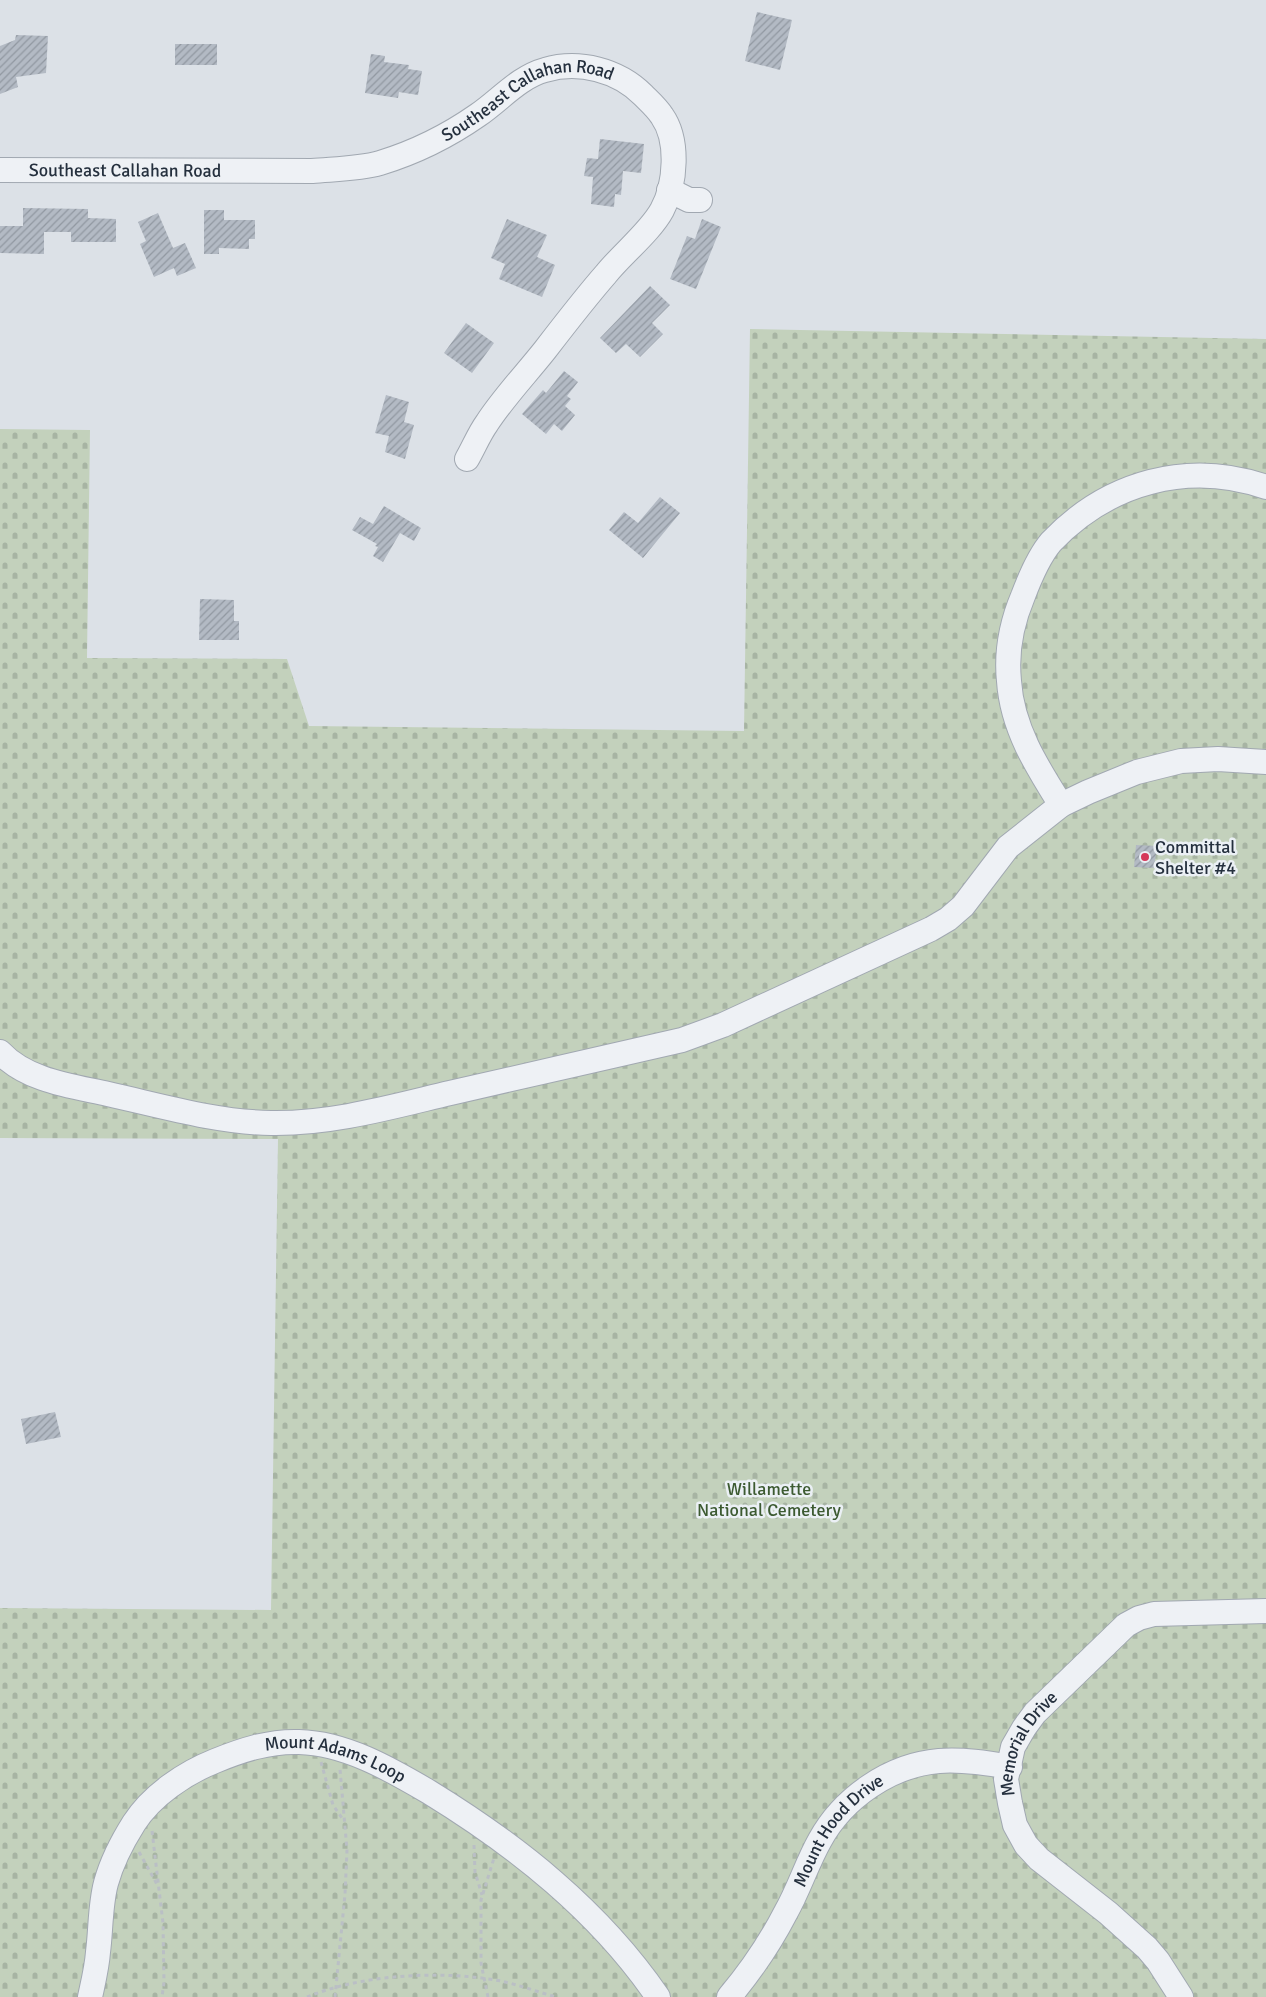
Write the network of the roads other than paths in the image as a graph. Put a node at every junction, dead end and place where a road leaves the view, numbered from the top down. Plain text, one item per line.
1 (0, 170) edge
2 (669, 190) junction
3 (700, 200) dead end
4 (467, 459) dead end
5 (1266, 488) edge
6 (1266, 762) edge
7 (1061, 805) junction
8 (0, 1052) edge
9 (1266, 1611) edge
10 (1010, 1767) junction
11 (90, 1997) edge
12 (658, 1997) edge
13 (729, 1997) edge
14 (1181, 1997) edge

1 - 2 street, Southeast Callahan Road
2 - 3 street
2 - 4 street, Southeast Callahan Road
5 - 7 street
6 - 7 street
7 - 8 street
9 - 10 street, Memorial Drive
10 - 13 street, Mount Hood Drive
10 - 14 street, Memorial Drive
11 - 12 street, Mount Adams Loop

